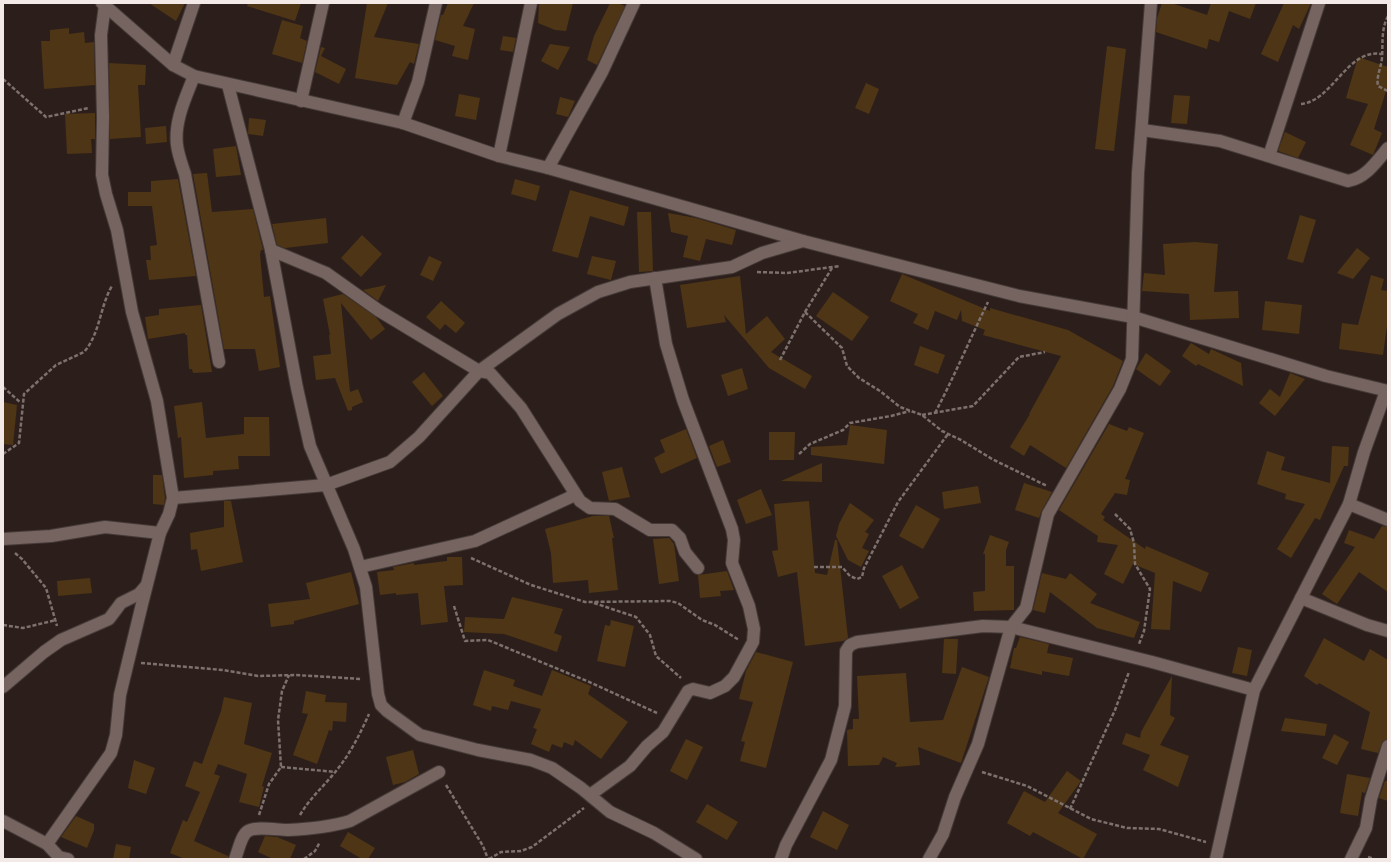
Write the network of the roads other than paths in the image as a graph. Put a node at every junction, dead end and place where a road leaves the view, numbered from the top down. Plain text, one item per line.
1 (194, 3) edge
2 (323, 3) edge
3 (436, 3) edge
4 (531, 3) edge
5 (634, 3) edge
6 (1151, 3) edge
7 (1319, 3) edge
8 (103, 4) edge
9 (173, 65) junction
10 (194, 76) junction
11 (228, 85) junction
12 (301, 101) junction
13 (403, 123) junction
14 (1142, 130) junction
15 (1388, 148) edge
16 (499, 156) junction
17 (1269, 156) junction
18 (548, 168) junction
19 (803, 240) junction
20 (271, 250) junction
21 (655, 278) junction
22 (1134, 317) junction
23 (220, 362) dead end
24 (479, 371) junction
25 (1387, 391) edge
26 (326, 485) junction
27 (575, 495) junction
28 (173, 498) junction
29 (1349, 504) junction
30 (1388, 520) edge
31 (160, 533) junction
32 (7, 544) edge
33 (360, 567) junction
34 (698, 568) dead end
35 (146, 586) junction
36 (1301, 598) junction
37 (1011, 627) junction
38 (1388, 631) edge
39 (3, 687) edge
40 (1254, 690) junction
41 (1388, 746) edge
42 (439, 772) road end
43 (593, 798) junction
44 (3, 821) edge
45 (47, 844) junction
46 (68, 859) edge
47 (235, 859) edge
48 (696, 859) edge
49 (780, 859) edge
50 (929, 859) edge
51 (1216, 859) edge
52 (1351, 859) edge

1 - 9 street
2 - 12 street
3 - 13 street
4 - 16 street
5 - 18 street
6 - 14 street
7 - 17 street
8 - 9 street
8 - 28 street
9 - 10 street
10 - 11 street
10 - 23 street
11 - 12 street
11 - 20 street
12 - 13 street
13 - 16 street
14 - 17 street
14 - 22 street
15 - 17 street
16 - 18 street
18 - 19 street
19 - 21 street
19 - 22 street
20 - 24 street
20 - 26 street
21 - 24 street
21 - 43 street
22 - 25 street
22 - 37 street
24 - 26 street
24 - 27 street
25 - 29 street
26 - 28 street
26 - 33 street
27 - 33 street
27 - 34 street
28 - 31 street
29 - 30 street
29 - 36 street
31 - 32 street
31 - 35 street
33 - 43 street
35 - 39 street
35 - 45 street
36 - 38 street
36 - 40 street
37 - 40 street
37 - 49 street
37 - 50 street
40 - 51 street
41 - 52 street
42 - 47 street
43 - 48 street
44 - 45 street
45 - 46 street

